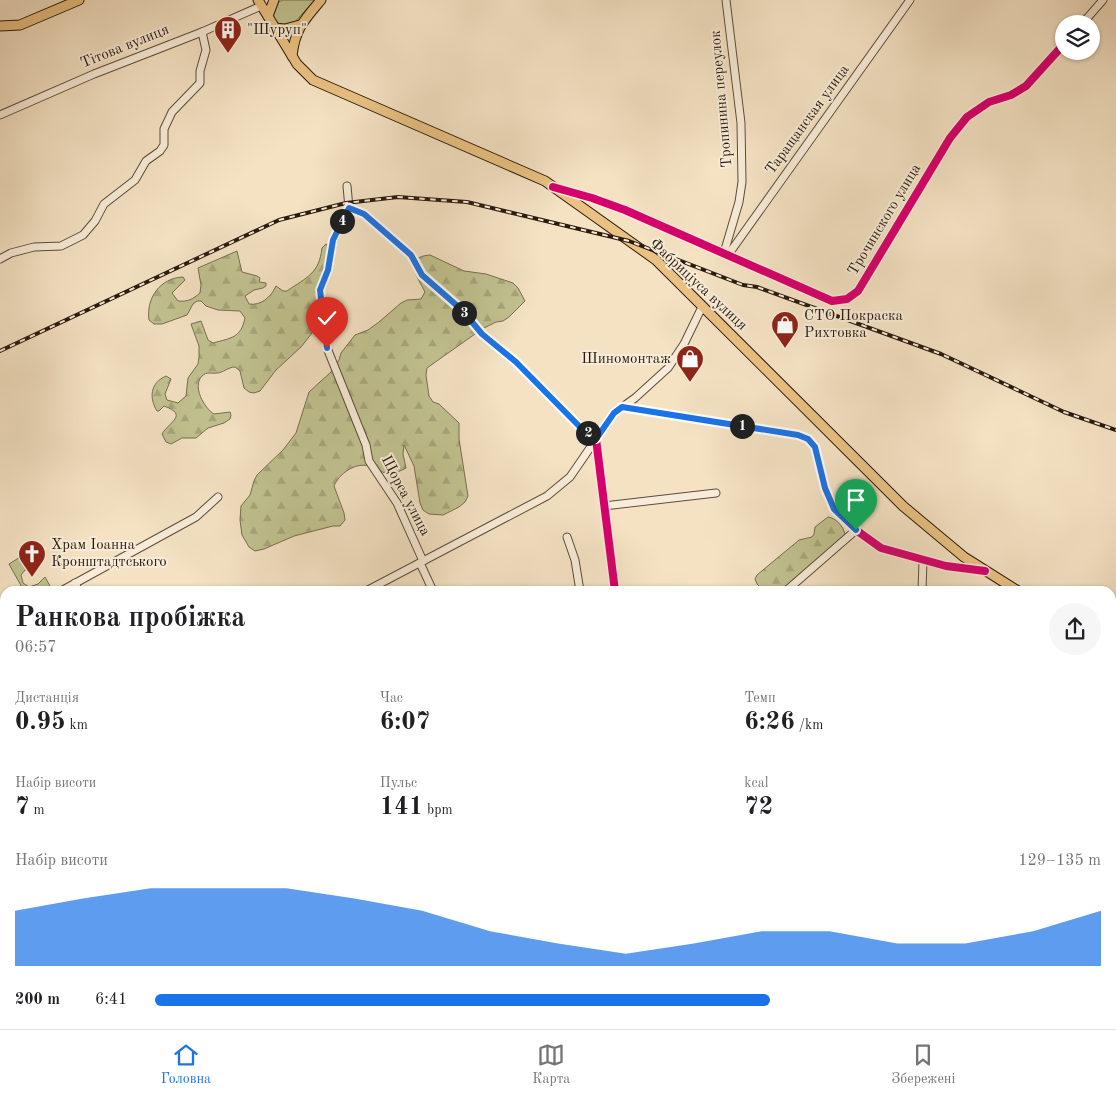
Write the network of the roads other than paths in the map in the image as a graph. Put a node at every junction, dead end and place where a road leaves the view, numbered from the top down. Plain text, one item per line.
1 (80, 0) edge
2 (274, 0) edge
3 (321, 0) edge
4 (726, 0) edge
5 (910, 0) edge
6 (1103, 0) edge
7 (260, 3) edge
8 (1090, 15) edge
9 (268, 16) junction
10 (300, 25) junction
11 (0, 26) edge
12 (274, 28) junction
13 (202, 32) junction
14 (1055, 54) edge
15 (292, 56) junction
16 (0, 115) edge
17 (347, 186) dead end
18 (553, 187) junction
19 (349, 208) junction
20 (726, 254) junction
21 (0, 259) edge
22 (702, 306) junction
23 (622, 407) junction
24 (596, 439) junction
25 (716, 492) dead end
26 (218, 497) dead end
27 (604, 506) junction
28 (856, 530) junction
29 (566, 537) dead end
30 (923, 560) junction
31 (422, 562) junction
32 (985, 571) junction
33 (75, 583) junction
34 (70, 586) edge
35 (76, 586) edge
36 (376, 586) edge
37 (431, 586) edge
38 (579, 586) edge
39 (614, 586) edge
40 (792, 586) edge
41 (922, 586) edge
42 (1010, 586) edge

1 - 11 main road
2 - 9 main road
3 - 10 main road
4 - 20 street, Тропинина переулок
5 - 20 street, Таращанская улица
6 - 8 street
7 - 9 main road, Фабриціуса вулиця
7 - 13 street, Тітова вулиця
9 - 12 main road, Фабриціуса вулиця
10 - 12 main road
10 - 15 main road
12 - 15 main road, Фабриціуса вулиця
13 - 16 street, Тітова вулиця
13 - 21 street
14 - 20 street, Трочинского улица
15 - 18 main road, Фабриціуса вулиця
17 - 19 street
18 - 20 street, Трочинского улица
18 - 22 main road, Фабриціуса вулиця
19 - 24 street
19 - 31 street, Щорса улица
22 - 23 street
22 - 32 main road, Фабриціуса вулиця
23 - 24 street
23 - 28 street
24 - 27 street
24 - 31 street
25 - 27 street
26 - 33 street
27 - 39 street
28 - 30 street
28 - 40 street
29 - 38 street
30 - 32 street
30 - 41 street
31 - 36 street
31 - 37 street, Щорса улица
32 - 42 main road, Фабриціуса вулиця
33 - 34 street
33 - 35 street

